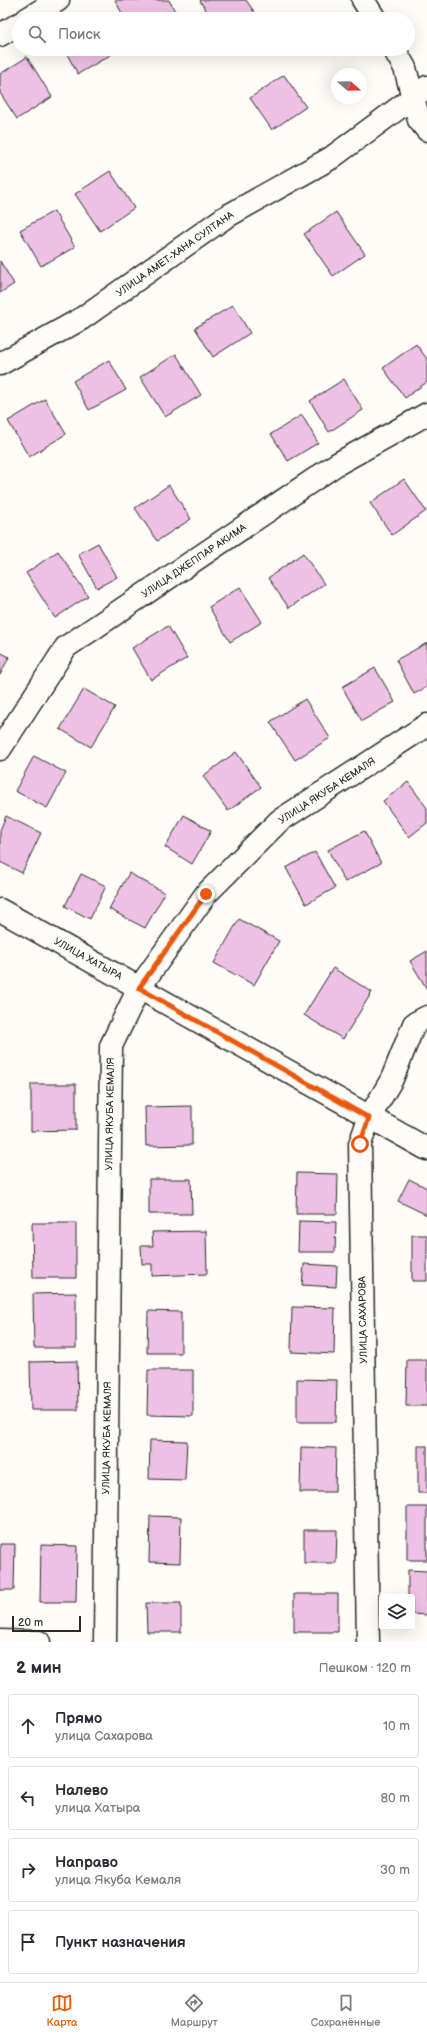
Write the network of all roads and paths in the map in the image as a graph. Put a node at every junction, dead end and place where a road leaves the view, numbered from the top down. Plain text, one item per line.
1 (58, 0) edge
2 (363, 0) edge
3 (38, 12) edge
4 (371, 12) edge
5 (12, 28) edge
6 (0, 35) edge
7 (398, 56) edge
8 (420, 92) edge
9 (427, 130) edge
10 (0, 364) edge
11 (427, 414) edge
12 (427, 725) edge
13 (0, 749) edge
14 (0, 910) edge
15 (139, 988) junction
16 (427, 1017) edge
17 (369, 1118) junction
18 (427, 1149) edge
19 (0, 1641) edge
20 (39, 1642) edge
21 (105, 1642) edge
22 (368, 1642) edge

1 - 3 street
2 - 4 street
5 - 6 street
7 - 8 street
8 - 9 street
8 - 10 street, УЛИЦА АМЕТ-ХАНА СУЛТАНА
11 - 13 street, УЛИЦА ДЖЕППАР АКИМА
12 - 15 street, УЛИЦА ЯКУБА КЕМАЛЯ
14 - 15 street, УЛИЦА ХАТЫРА
15 - 17 street, УЛИЦА ХАТЫРА
15 - 21 street, УЛИЦА ЯКУБА КЕМАЛЯ
16 - 17 street, УЛИЦА САХАРОВА
17 - 18 street, УЛИЦА ХАТЫРА
17 - 22 street, УЛИЦА САХАРОВА
19 - 20 street

